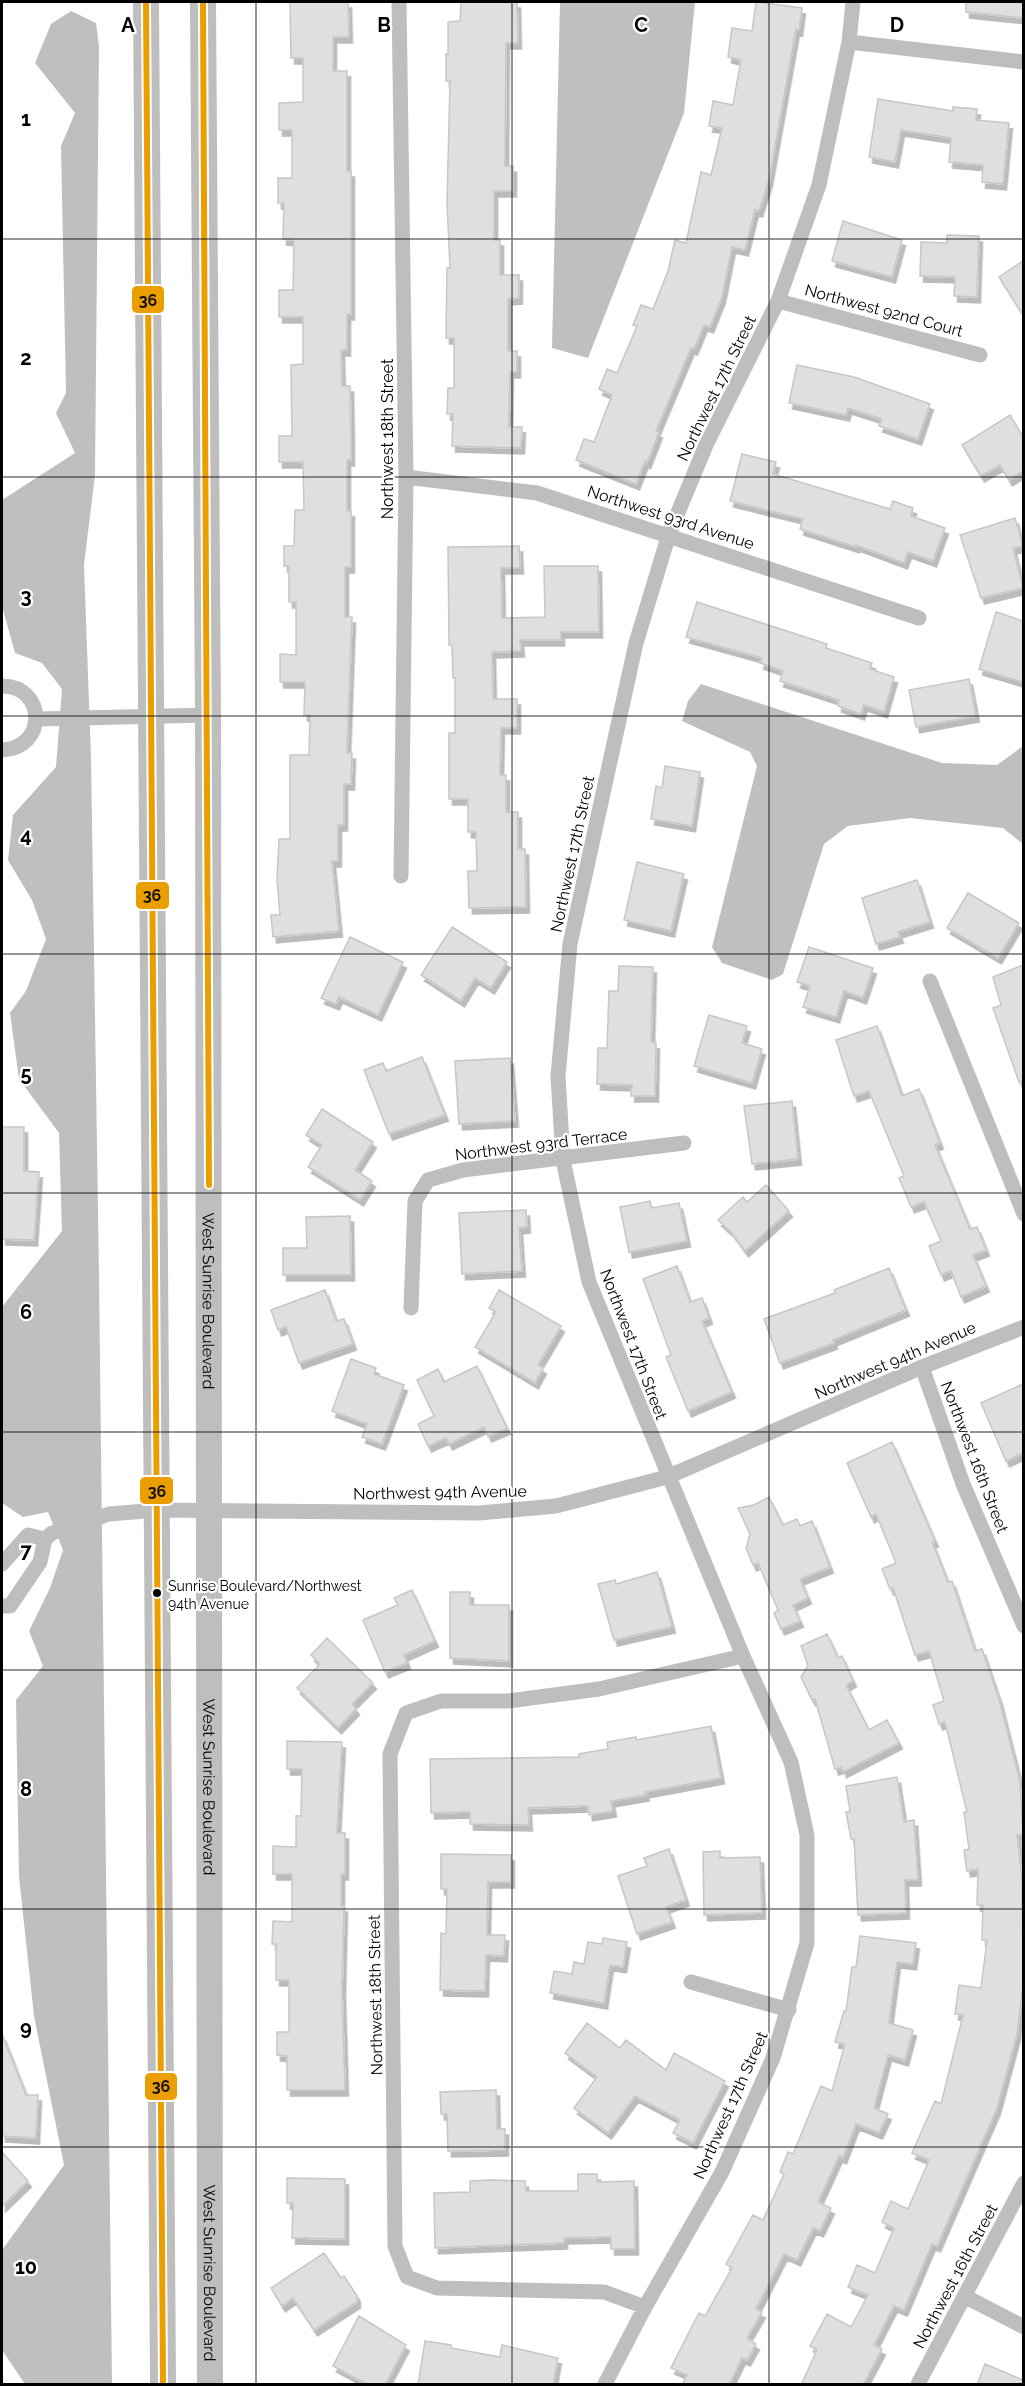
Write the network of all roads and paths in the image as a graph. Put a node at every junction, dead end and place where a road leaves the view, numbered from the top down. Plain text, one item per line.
1 (146, 2) edge
2 (203, 2) edge
3 (399, 2) edge
4 (853, 2) edge
5 (849, 42) junction
6 (1023, 62) edge
7 (778, 301) junction
8 (980, 355) dead end
9 (406, 477) junction
10 (669, 534) junction
11 (919, 618) dead end
12 (2, 686) edge
13 (208, 715) junction
14 (151, 716) junction
15 (37, 719) junction
16 (2, 750) edge
17 (401, 876) dead end
18 (930, 981) dead end
19 (684, 1143) dead end
20 (563, 1160) junction
21 (1023, 1214) edge
22 (411, 1308) dead end
23 (1023, 1327) edge
24 (922, 1367) junction
25 (668, 1477) junction
26 (210, 1509) junction
27 (158, 1510) junction
28 (48, 1536) junction
29 (2, 1564) edge
30 (2, 1606) edge
31 (1023, 1626) edge
32 (743, 1656) junction
33 (691, 1982) dead end
34 (789, 2010) junction
35 (1023, 2183) edge
36 (966, 2297) junction
37 (645, 2307) junction
38 (1023, 2326) edge
39 (163, 2385) edge
40 (210, 2385) edge
41 (605, 2385) edge
42 (918, 2385) edge

1 - 14 highway
2 - 13 highway, West Sunrise Boulevard
3 - 9 street, Northwest 18th Street
4 - 5 street, Northwest 17th Street
5 - 6 street
5 - 7 street, Northwest 17th Street
7 - 8 street, Northwest 92nd Court
7 - 10 street, Northwest 17th Street
9 - 10 street, Northwest 93rd Avenue
9 - 17 street, Northwest 18th Street
10 - 11 street, Northwest 93rd Avenue
10 - 20 street, Northwest 17th Street
12 - 15 street
13 - 14 street
13 - 26 highway, West Sunrise Boulevard
14 - 15 street
14 - 27 highway
15 - 16 street
18 - 21 street
19 - 20 street, Northwest 93rd Terrace
20 - 22 street, Northwest 93rd Terrace
20 - 25 street, Northwest 17th Street
23 - 24 street, Northwest 94th Avenue
24 - 25 street, Northwest 94th Avenue
24 - 31 street, Northwest 16th Street
25 - 26 street, Northwest 94th Avenue
25 - 32 street, Northwest 17th Street
26 - 27 street, Northwest 94th Avenue
26 - 40 highway, West Sunrise Boulevard
27 - 28 street, Northwest 94th Avenue
27 - 39 highway
28 - 29 street, Northwest 94th Avenue
28 - 30 street
32 - 34 street, Northwest 17th Street
32 - 37 street, Northwest 18th Street
33 - 34 street
34 - 37 street, Northwest 17th Street
35 - 36 street, Northwest 16th Street
36 - 38 street
36 - 42 street, Northwest 16th Street
37 - 41 street, Northwest 17th Street

